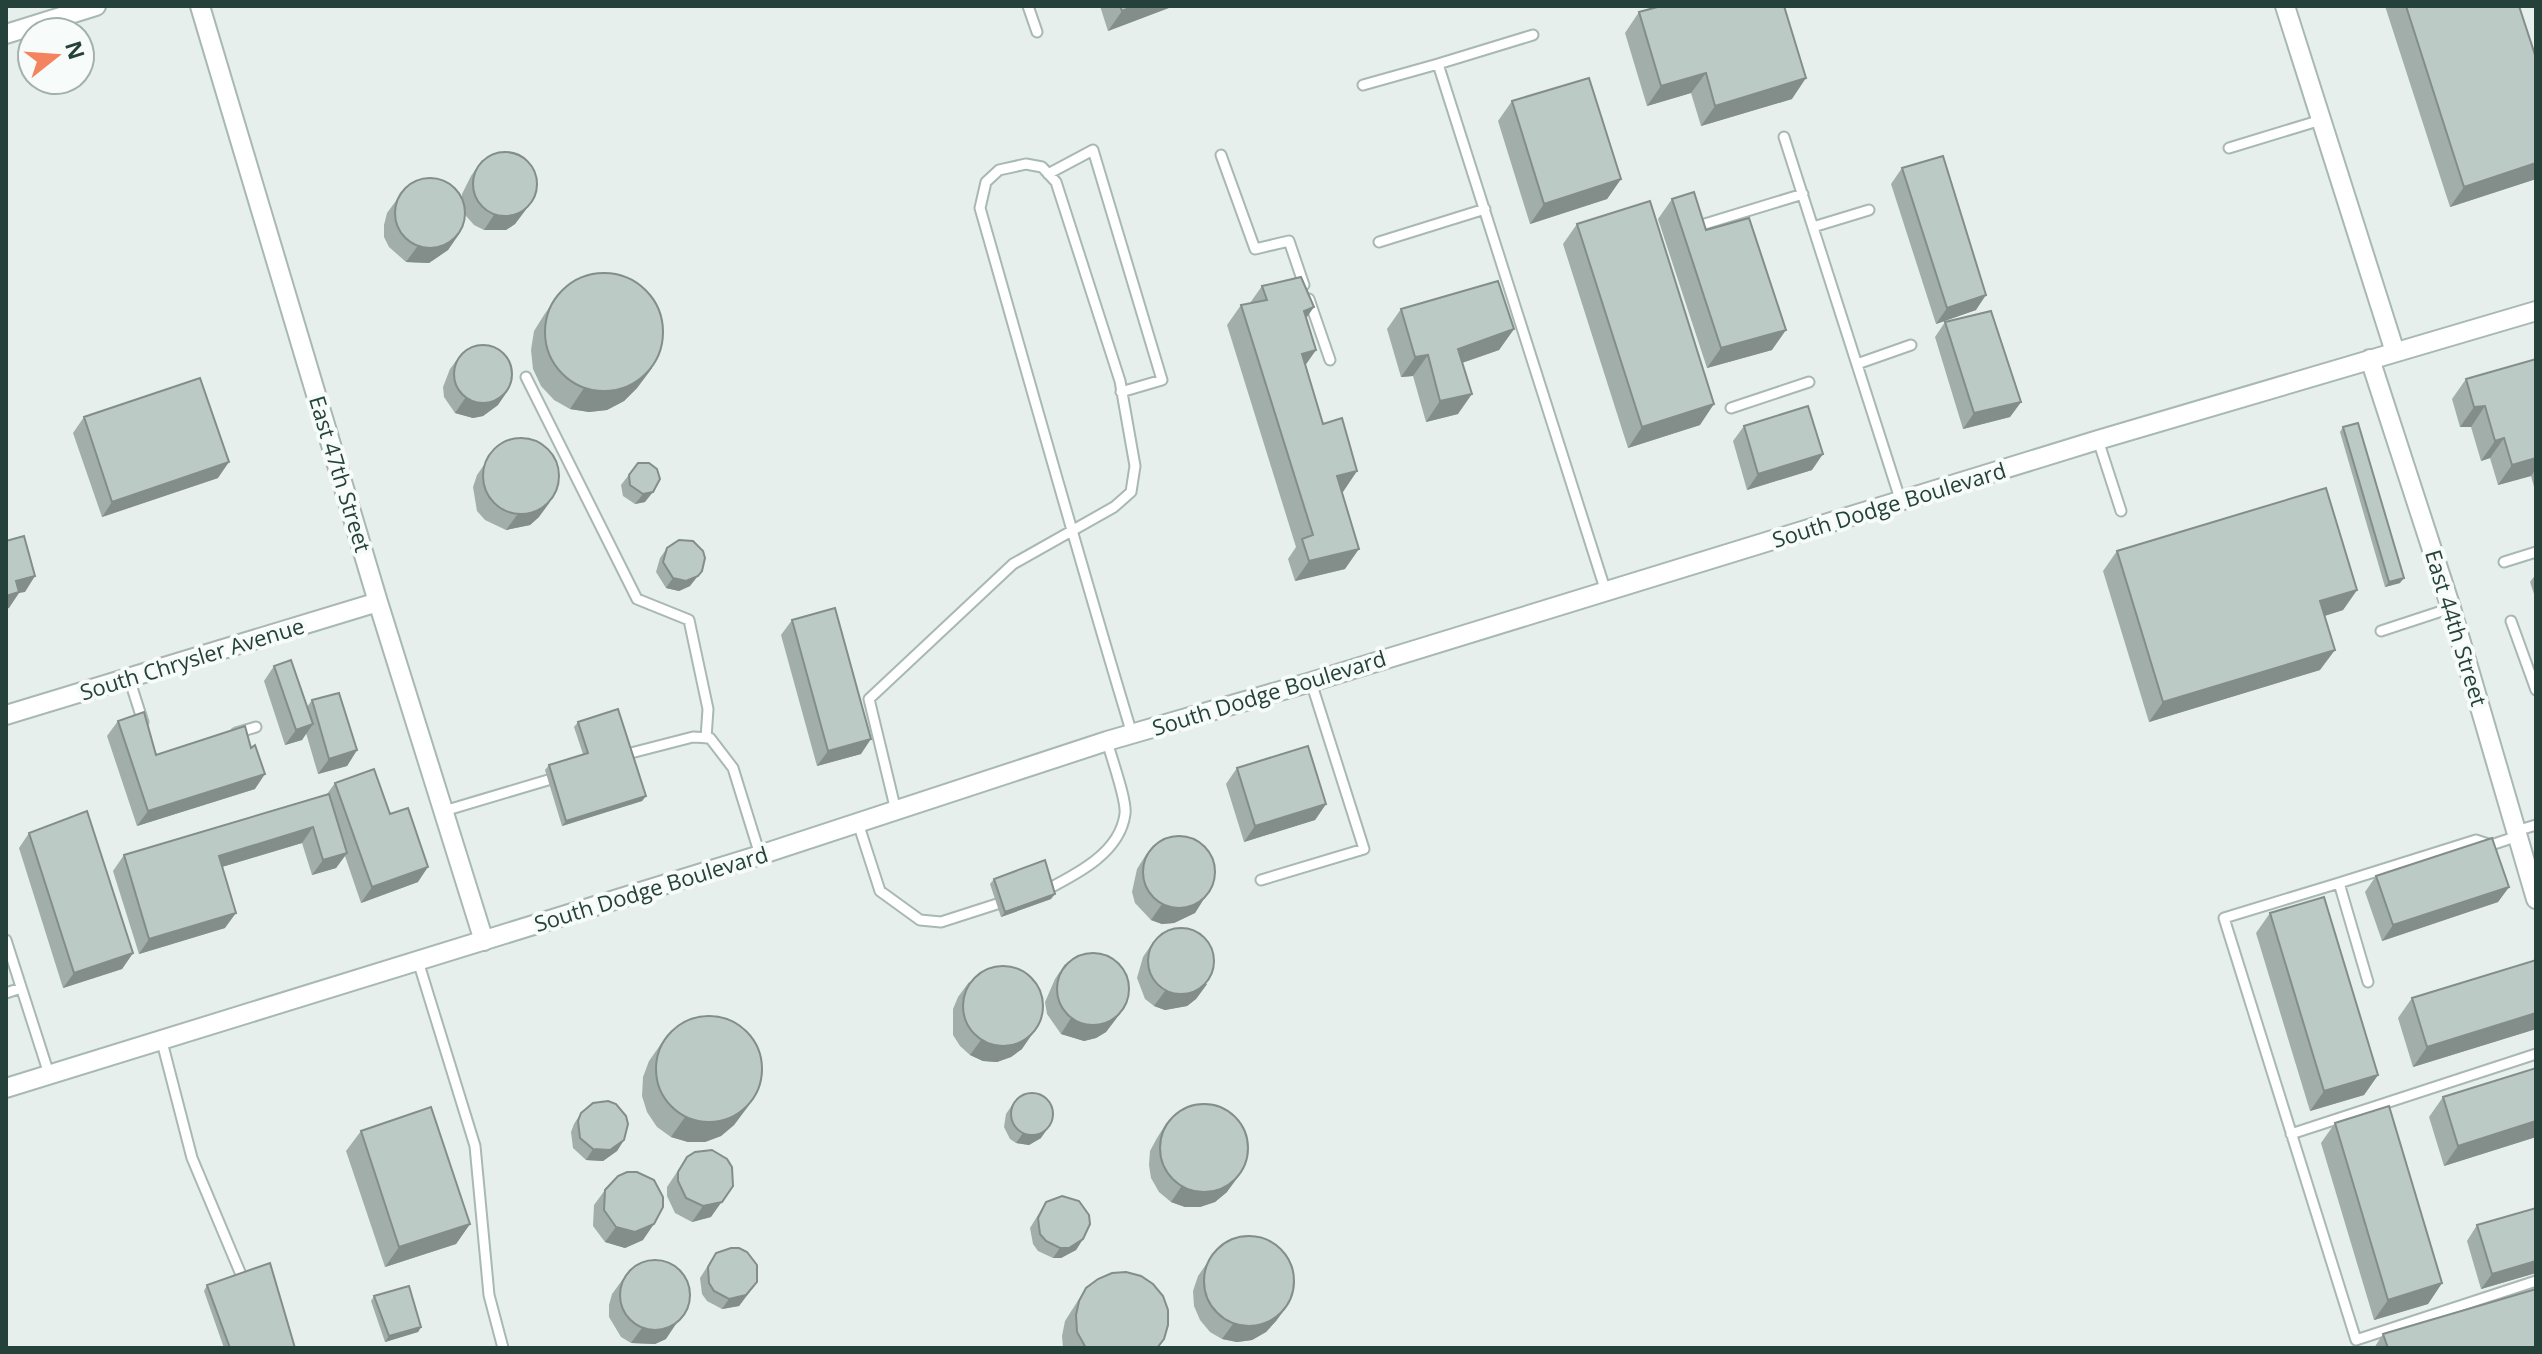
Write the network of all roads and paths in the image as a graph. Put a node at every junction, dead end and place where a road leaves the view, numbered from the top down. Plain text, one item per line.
1 (96, 6) edge
2 (200, 6) edge
3 (1028, 6) edge
4 (2285, 6) edge
5 (1037, 32) dead end
6 (6, 34) edge
7 (1533, 35) dead end
8 (1438, 64) junction
9 (1363, 85) dead end
10 (2321, 120) junction
11 (1784, 137) dead end
12 (2229, 148) dead end
13 (1221, 155) dead end
14 (1048, 174) junction
15 (1803, 194) junction
16 (1485, 209) junction
17 (1869, 210) dead end
18 (1695, 227) edge
19 (1813, 227) junction
20 (1379, 242) dead end
21 (2536, 311) edge
22 (1911, 345) dead end
23 (2395, 352) junction
24 (2370, 359) junction
25 (1330, 360) dead end
26 (1857, 364) junction
27 (526, 377) dead end
28 (1809, 382) dead end
29 (1121, 392) junction
30 (1731, 408) dead end
31 (2098, 440) junction
32 (1901, 502) junction
33 (2121, 511) dead end
34 (1072, 529) junction
35 (2536, 552) edge
36 (2504, 562) dead end
37 (1606, 592) junction
38 (378, 602) junction
39 (2451, 608) junction
40 (2511, 621) dead end
41 (2381, 631) dead end
42 (129, 678) junction
43 (1311, 682) junction
44 (2536, 690) edge
45 (6, 715) edge
46 (256, 727) dead end
47 (146, 731) edge
48 (1132, 734) junction
49 (227, 735) edge
50 (706, 738) junction
51 (1107, 741) junction
52 (627, 754) edge
53 (548, 780) edge
54 (444, 811) junction
55 (896, 811) junction
56 (858, 823) junction
57 (2536, 825) edge
58 (2517, 834) junction
59 (760, 855) junction
60 (1261, 880) dead end
61 (2339, 883) junction
62 (1048, 889) edge
63 (2536, 899) edge
64 (997, 904) edge
65 (6, 940) edge
66 (484, 941) junction
67 (418, 961) junction
68 (2368, 982) dead end
69 (21, 988) junction
70 (6, 993) edge
71 (162, 1042) junction
72 (2536, 1054) edge
73 (49, 1074) junction
74 (6, 1088) edge
75 (2291, 1134) junction
76 (242, 1277) edge
77 (2536, 1281) edge
78 (503, 1348) edge

1 - 6 street
2 - 38 street, East 47th Street
3 - 5 lane
4 - 10 street
7 - 8 lane
8 - 9 lane
8 - 16 lane
10 - 12 lane
10 - 23 street
11 - 15 lane
13 - 25 lane
14 - 29 lane
14 - 29 lane
14 - 34 lane
15 - 18 lane
15 - 19 lane
16 - 20 lane
16 - 37 lane
17 - 19 lane
19 - 26 lane
21 - 23 street, South Dodge Boulevard
22 - 26 lane
23 - 24 street, South Dodge Boulevard
24 - 31 street, South Dodge Boulevard
24 - 39 street, East 44th Street
26 - 32 lane
27 - 50 lane
28 - 30 lane
29 - 34 lane
31 - 32 street, South Dodge Boulevard
31 - 33 lane
32 - 37 street, South Dodge Boulevard
34 - 48 lane
34 - 55 lane
35 - 36 lane
37 - 43 street, South Dodge Boulevard
38 - 42 street, South Chrysler Avenue
38 - 54 street, East 47th Street
39 - 41 lane
39 - 58 street, East 44th Street
40 - 44 lane
42 - 45 street, South Chrysler Avenue
42 - 47 lane
43 - 48 street, South Dodge Boulevard
43 - 60 lane
46 - 49 lane
48 - 51 street, South Dodge Boulevard
50 - 52 lane
50 - 59 lane
51 - 55 street, South Dodge Boulevard
51 - 62 lane
53 - 54 lane
54 - 66 street, East 47th Street
55 - 56 street, South Dodge Boulevard
56 - 59 street, South Dodge Boulevard
56 - 64 lane
57 - 58 lane
58 - 61 lane
58 - 63 street, East 44th Street
59 - 66 street, South Dodge Boulevard
61 - 68 lane
61 - 75 lane
65 - 69 lane
66 - 67 street, South Dodge Boulevard
67 - 71 street, South Dodge Boulevard
67 - 78 lane
69 - 70 lane
69 - 73 lane
71 - 73 street, South Dodge Boulevard
71 - 76 lane
72 - 75 lane
73 - 74 street, South Dodge Boulevard
75 - 77 lane

